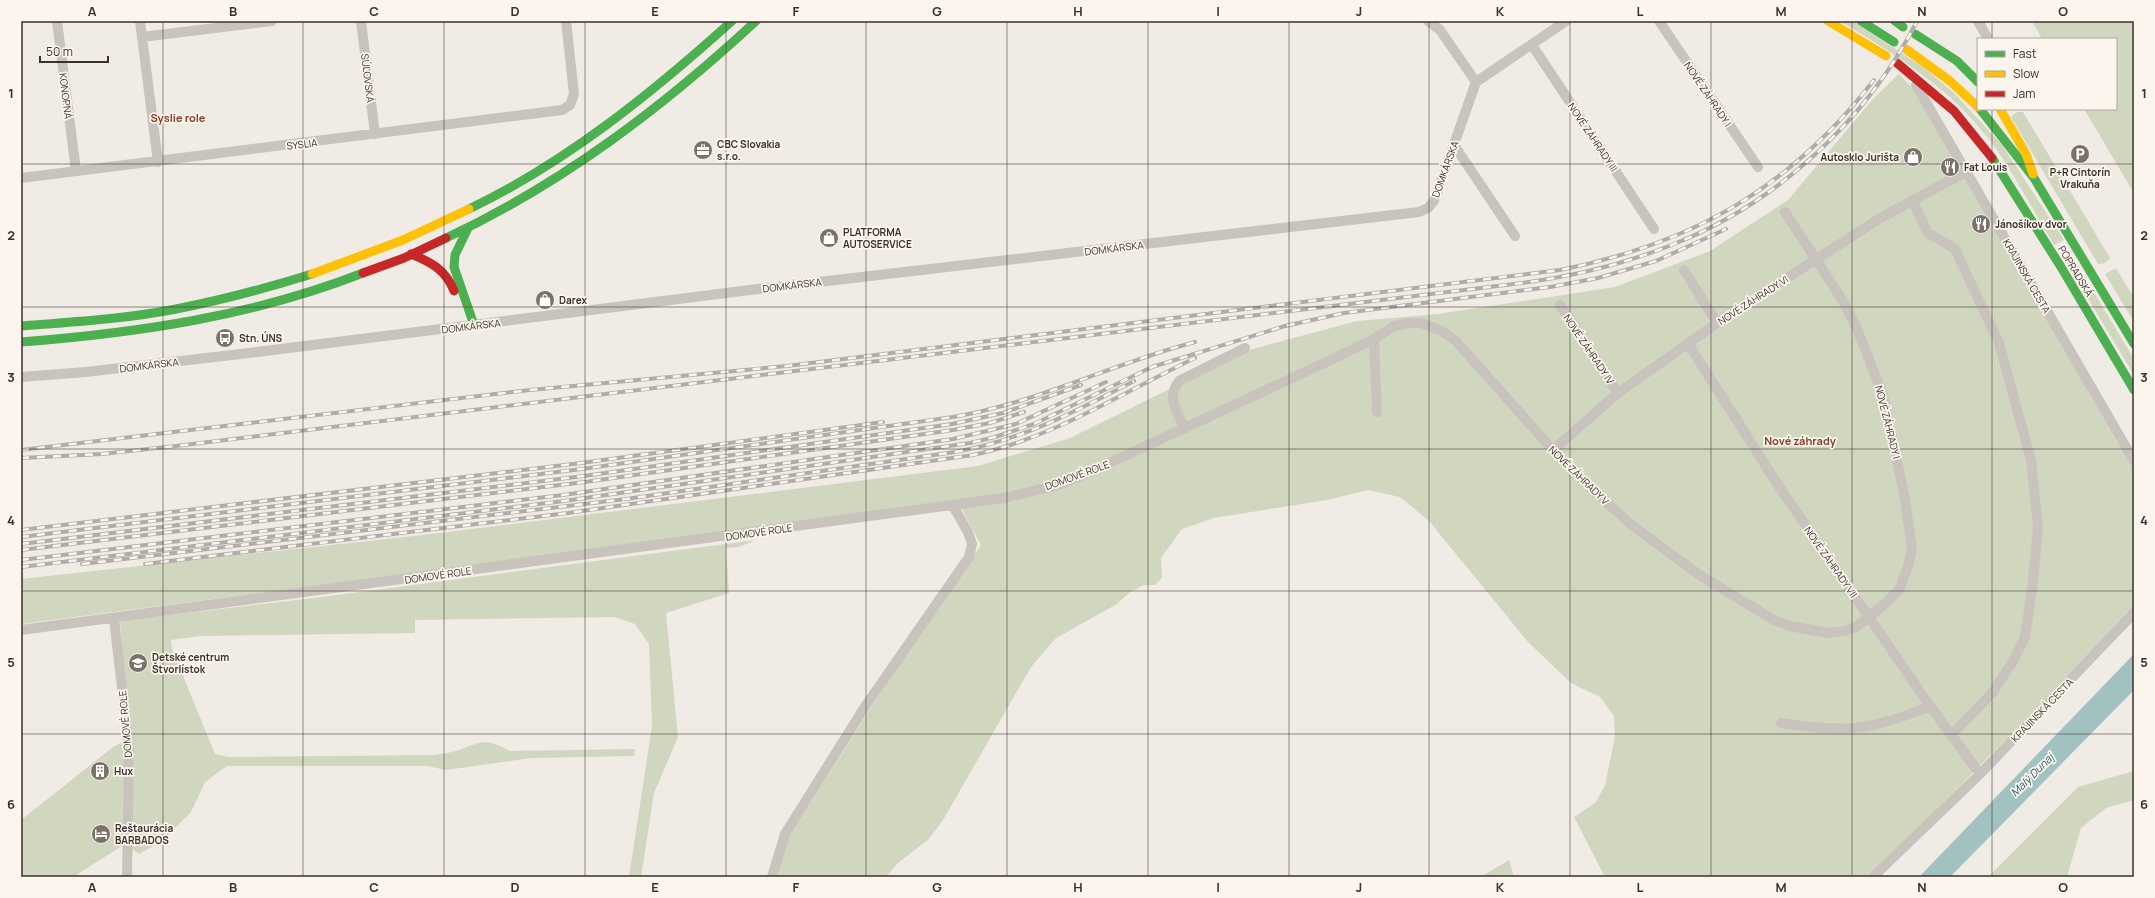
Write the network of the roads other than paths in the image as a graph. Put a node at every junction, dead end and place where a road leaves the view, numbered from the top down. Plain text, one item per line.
1 (57, 21) edge
2 (140, 21) edge
3 (272, 21) edge
4 (360, 21) edge
5 (566, 21) edge
6 (732, 21) edge
7 (756, 21) edge
8 (1428, 21) edge
9 (1566, 21) edge
10 (1659, 21) edge
11 (1828, 21) edge
12 (1861, 21) edge
13 (1895, 21) edge
14 (1978, 21) edge
15 (1904, 27) dead end
16 (1915, 34) dead end
17 (142, 37) junction
18 (1987, 38) edge
19 (1894, 42) dead end
20 (1532, 45) junction
21 (1906, 49) dead end
22 (1886, 56) dead end
23 (1897, 63) dead end
24 (1907, 71) junction
25 (1977, 81) edge
26 (1476, 82) junction
27 (1977, 106) edge
28 (1981, 110) edge
29 (2001, 110) edge
30 (375, 134) junction
31 (1454, 145) junction
32 (158, 162) junction
33 (1758, 167) dead end
34 (76, 171) junction
35 (1967, 171) junction
36 (21, 178) edge
37 (2034, 178) junction
38 (1912, 200) junction
39 (1785, 212) dead end
40 (468, 228) junction
41 (1654, 229) dead end
42 (1515, 236) dead end
43 (411, 254) junction
44 (1816, 259) junction
45 (1684, 270) dead end
46 (1560, 305) dead end
47 (1717, 323) junction
48 (21, 326) edge
49 (471, 326) junction
50 (1374, 338) junction
51 (21, 342) edge
52 (2134, 344) edge
53 (1689, 345) junction
54 (1244, 348) dead end
55 (21, 377) edge
56 (2134, 390) edge
57 (1618, 393) junction
58 (1377, 412) dead end
59 (1185, 429) junction
60 (1553, 450) junction
61 (2134, 461) edge
62 (952, 506) junction
63 (2134, 613) edge
64 (1870, 617) junction
65 (114, 619) junction
66 (21, 630) edge
67 (1930, 706) junction
68 (1781, 723) dead end
69 (1951, 735) junction
70 (1980, 774) junction
71 (127, 877) edge
72 (772, 877) edge
73 (1873, 877) edge

1 - 34 street, KONOPNÁ
2 - 17 street
3 - 17 street
4 - 30 street, SÚĽOVSKÁ
5 - 30 street, SYSLIA
6 - 48 main road
7 - 40 main road
8 - 26 street
9 - 20 street
10 - 33 street, NOVÉ ZÁHRADY I
11 - 22 main road
12 - 19 main road
13 - 15 main road
14 - 18 street
16 - 25 main road
17 - 32 street
20 - 26 street
20 - 41 street, NOVÉ ZÁHRADY III
21 - 27 main road, POPRADSKÁ
23 - 24 main road, POPRADSKÁ
24 - 35 street, KRAJINSKÁ CESTA
24 - 56 main road, POPRADSKÁ
26 - 31 street, DOMKÁRSKA
28 - 37 main road, POPRADSKÁ
29 - 37 main road
30 - 32 street, SYSLIA
31 - 42 street
31 - 49 street, DOMKÁRSKA
32 - 34 street, SYSLIA
34 - 36 street, SYSLIA
35 - 38 street, NOVÉ ZÁHRADY VI
35 - 61 street, KRAJINSKÁ CESTA
37 - 52 main road, POPRADSKÁ
38 - 44 street, NOVÉ ZÁHRADY VI
38 - 69 street
39 - 44 street, NOVÉ ZÁHRADY I
40 - 43 main road
40 - 49 main road
43 - 49 main road
43 - 51 main road
44 - 47 street, NOVÉ ZÁHRADY VI
44 - 64 street, NOVÉ ZÁHRADY I
45 - 47 street
46 - 57 street, NOVÉ ZÁHRADY IV
47 - 53 street, NOVÉ ZÁHRADY VI
49 - 55 street, DOMKÁRSKA
50 - 58 street
50 - 59 street, DOMOVÉ ROLE
50 - 60 street, NOVÉ ZÁHRADY V
53 - 57 street, NOVÉ ZÁHRADY VI
53 - 64 street, NOVÉ ZÁHRADY VII
54 - 59 street
57 - 60 street, NOVÉ ZÁHRADY VI
59 - 62 street, DOMOVÉ ROLE
60 - 64 street, NOVÉ ZÁHRADY V
62 - 65 street, DOMOVÉ ROLE
62 - 72 street
63 - 70 street, KRAJINSKÁ CESTA
64 - 67 street, NOVÉ ZÁHRADY VII
65 - 66 street, DOMOVÉ ROLE
65 - 71 street, DOMOVÉ ROLE
67 - 68 street
67 - 69 street, NOVÉ ZÁHRADY VII
69 - 70 street, NOVÉ ZÁHRADY VII
70 - 73 street, KRAJINSKÁ CESTA

